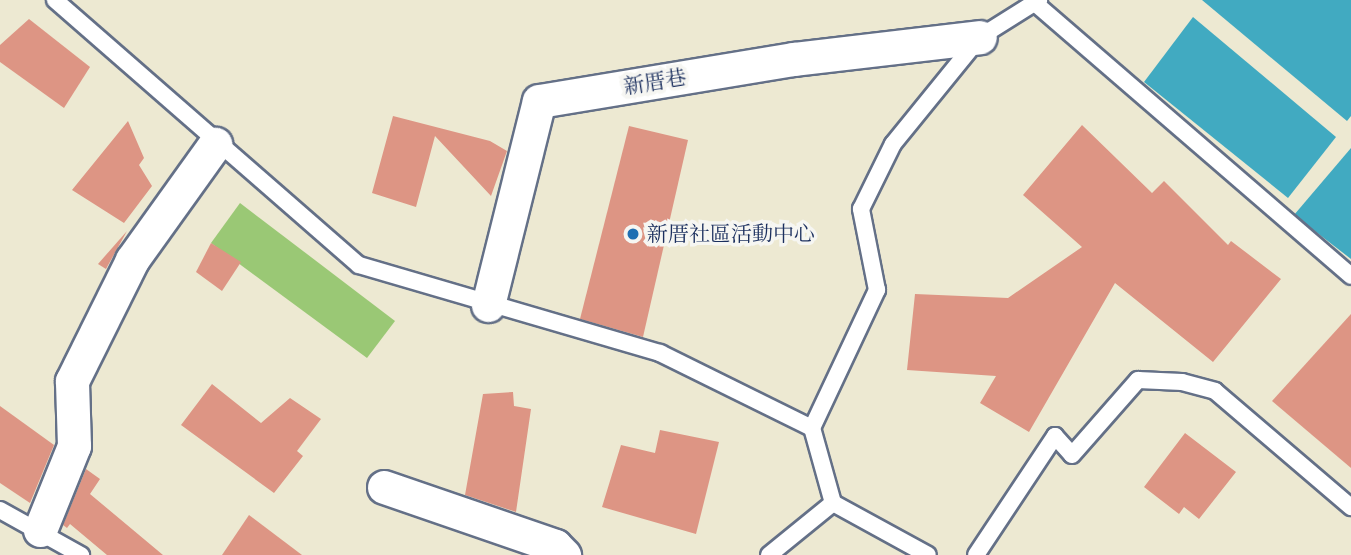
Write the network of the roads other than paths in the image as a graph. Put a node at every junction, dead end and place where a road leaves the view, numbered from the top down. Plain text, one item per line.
1 (55, 0) edge
2 (1038, 2) edge
3 (980, 37) junction
4 (215, 144) junction
5 (1351, 276) edge
6 (488, 305) junction
7 (812, 428) junction
8 (384, 487) dead end
9 (833, 503) junction
10 (1351, 507) edge
11 (0, 510) edge
12 (40, 530) junction
13 (81, 555) edge
14 (564, 555) edge
15 (769, 555) edge
16 (928, 555) edge
17 (976, 555) edge

1 - 4 lane
2 - 3 lane
2 - 5 lane
3 - 6 street, 新厝巷
3 - 7 lane
4 - 6 lane
4 - 12 street
6 - 7 lane
7 - 9 lane
8 - 14 street
9 - 15 lane
9 - 16 lane
10 - 17 lane
11 - 12 lane
12 - 13 lane

